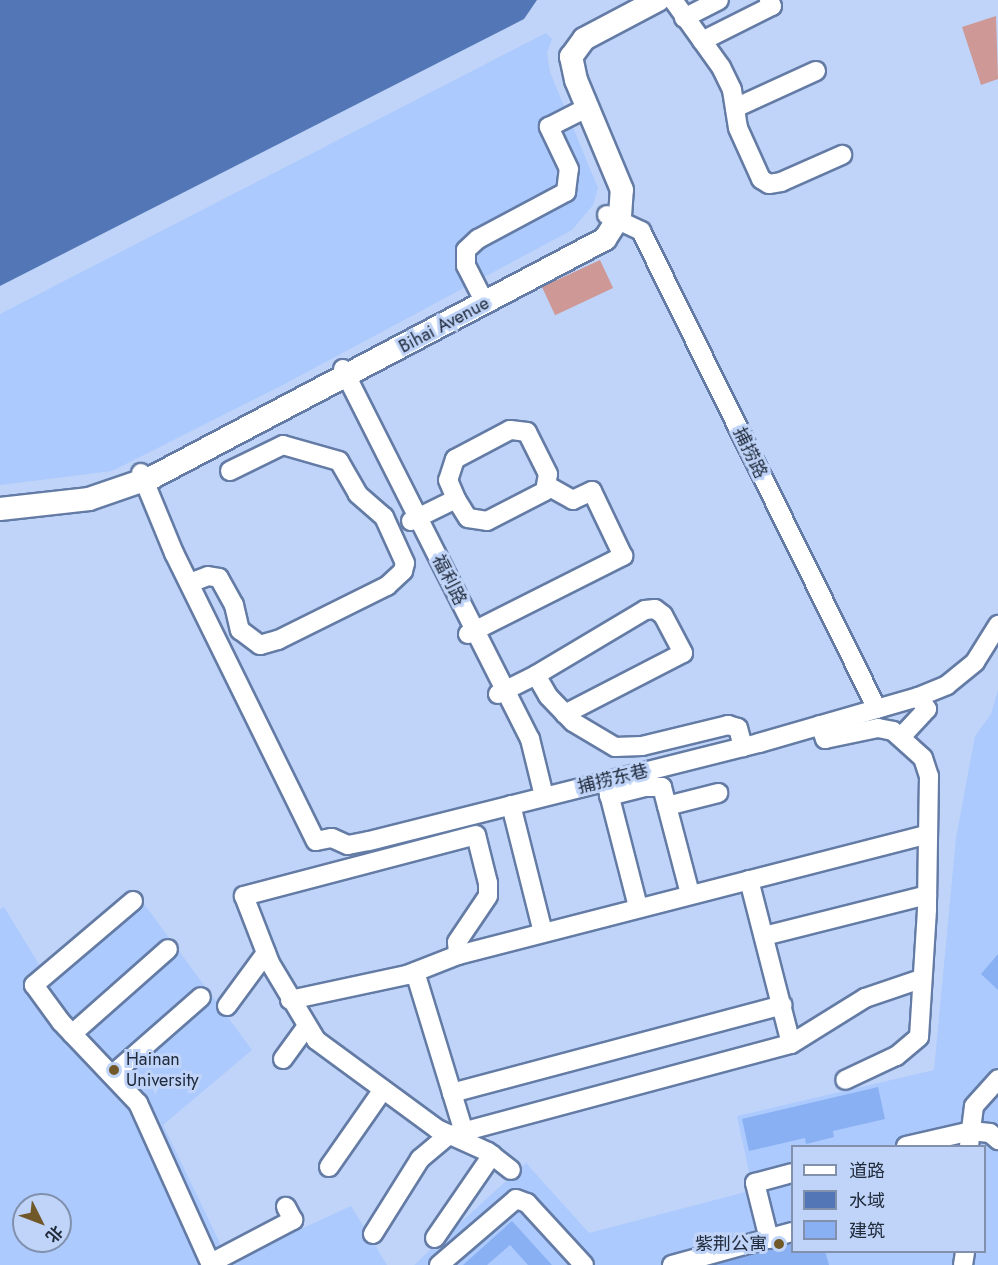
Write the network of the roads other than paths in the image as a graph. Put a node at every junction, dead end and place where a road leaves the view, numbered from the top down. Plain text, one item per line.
1 (639, 0) edge
2 (658, 0) edge
3 (673, 0) edge
4 (719, 0) edge
5 (769, 0) edge
6 (684, 18) junction
7 (702, 41) junction
8 (816, 71) dead end
9 (735, 108) junction
10 (580, 111) junction
11 (842, 155) dead end
12 (612, 218) junction
13 (481, 295) junction
14 (342, 375) junction
15 (230, 471) dead end
16 (143, 477) junction
17 (548, 486) junction
18 (0, 497) edge
19 (456, 499) junction
20 (0, 509) edge
21 (414, 519) junction
22 (190, 583) junction
23 (200, 601) junction
24 (234, 614) junction
25 (998, 625) edge
26 (471, 632) junction
27 (536, 675) junction
28 (501, 692) junction
29 (918, 698) junction
30 (877, 709) junction
31 (565, 714) junction
32 (820, 726) junction
33 (901, 737) junction
34 (743, 747) junction
35 (607, 789) junction
36 (718, 793) dead end
37 (540, 797) junction
38 (511, 805) junction
39 (667, 806) junction
40 (466, 815) junction
41 (926, 835) junction
42 (472, 836) junction
43 (749, 880) junction
44 (690, 894) junction
45 (927, 895) junction
46 (133, 901) dead end
47 (638, 907) junction
48 (543, 932) junction
49 (764, 936) junction
50 (168, 949) dead end
51 (266, 953) junction
52 (458, 955) junction
53 (415, 972) junction
54 (921, 979) junction
55 (201, 997) dead end
56 (290, 1000) junction
57 (782, 1005) junction
58 (227, 1006) dead end
59 (306, 1027) junction
60 (72, 1034) junction
61 (791, 1044) junction
62 (283, 1059) dead end
63 (112, 1075) junction
64 (998, 1079) edge
65 (845, 1080) dead end
66 (382, 1091) junction
67 (998, 1091) edge
68 (452, 1093) junction
69 (455, 1132) junction
70 (974, 1139) edge
71 (998, 1140) edge
72 (911, 1145) edge
73 (998, 1151) edge
74 (492, 1155) junction
75 (329, 1167) dead end
76 (512, 1170) dead end
77 (791, 1173) edge
78 (286, 1207) dead end
79 (791, 1232) edge
80 (373, 1234) dead end
81 (435, 1238) dead end
82 (769, 1239) junction
83 (211, 1264) edge
84 (439, 1265) edge
85 (584, 1265) edge
86 (672, 1265) edge

1 - 10 main road
2 - 12 main road
3 - 6 street
4 - 6 street
5 - 7 street
6 - 7 street
7 - 9 street
8 - 9 street
9 - 11 street
10 - 12 main road
10 - 13 street
12 - 13 main road, Bihai Avenue
12 - 14 main road, Bihai Avenue
12 - 30 street, 捕捞路
13 - 14 main road, Bihai Avenue
14 - 16 main road, Bihai Avenue
14 - 21 street, 福利路
15 - 24 street
16 - 18 main road, Bihai Avenue
16 - 20 main road, Bihai Avenue
16 - 22 street
17 - 19 street
17 - 19 street
17 - 26 street
19 - 21 street
21 - 26 street, 福利路
22 - 23 street
22 - 24 street
23 - 24 street
23 - 40 street, 捕捞东巷
25 - 29 street, 捕捞东巷
26 - 28 street, 福利路
27 - 28 street
27 - 31 street
27 - 31 street
28 - 37 street, 福利路
29 - 30 street, 捕捞东巷
29 - 33 street
30 - 32 street, 捕捞东巷
31 - 34 street
32 - 33 street
32 - 34 street, 捕捞东巷
33 - 41 street
34 - 35 street, 捕捞东巷
35 - 37 street, 捕捞东巷
35 - 39 street
35 - 47 street
36 - 39 street
37 - 38 street, 捕捞东巷
38 - 40 street, 捕捞东巷
38 - 48 street
39 - 44 street
40 - 42 street
41 - 43 street
41 - 45 street
42 - 51 street
42 - 52 street
43 - 44 street
43 - 49 street
44 - 47 street
45 - 49 street
45 - 54 street
46 - 60 street
47 - 48 street
48 - 52 street
49 - 57 street
50 - 60 street
51 - 56 street
51 - 58 street
52 - 53 street
53 - 56 street
53 - 68 street
54 - 61 street
54 - 65 street
55 - 63 street
56 - 59 street
57 - 61 street
57 - 68 street
59 - 62 street
59 - 66 street
60 - 63 street
61 - 69 street
63 - 83 street
64 - 70 street
66 - 69 street
66 - 75 street
67 - 70 street
68 - 69 street
69 - 74 street
69 - 80 street
70 - 71 street
70 - 72 street
70 - 73 street
74 - 76 street
74 - 81 street
77 - 82 street
78 - 83 street
79 - 82 street
82 - 86 street
84 - 85 street

